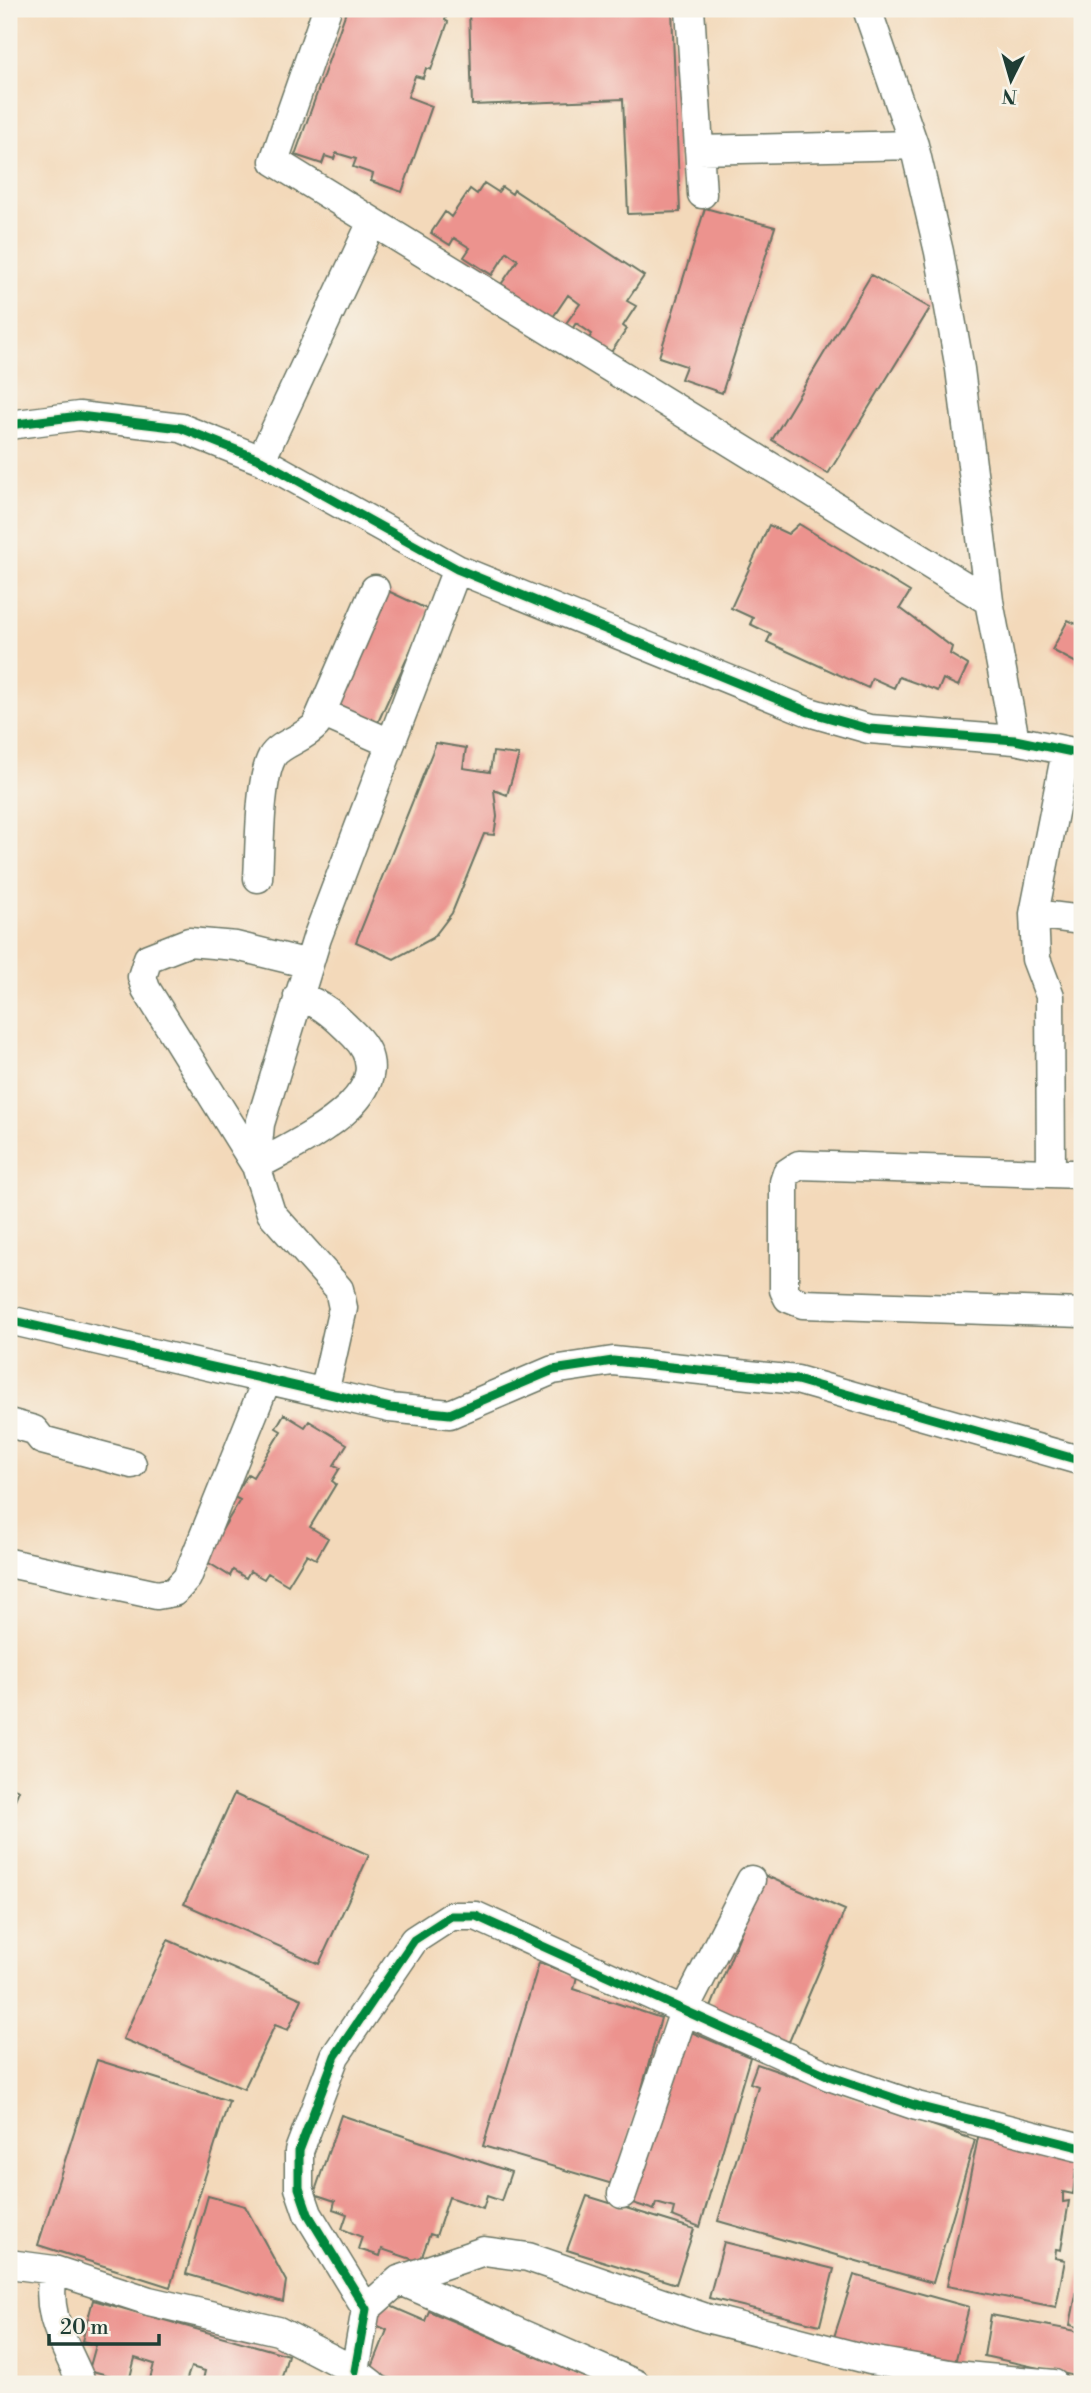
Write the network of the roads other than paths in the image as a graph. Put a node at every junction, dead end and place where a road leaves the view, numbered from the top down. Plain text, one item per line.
1 (327, 9) edge
2 (690, 9) edge
3 (867, 9) edge
4 (914, 145) junction
5 (699, 150) junction
6 (702, 194) dead end
7 (372, 222) junction
8 (9, 425) edge
9 (261, 460) junction
10 (457, 569) junction
11 (374, 589) dead end
12 (989, 601) junction
13 (322, 713) junction
14 (1015, 740) junction
15 (390, 744) junction
16 (1074, 753) edge
17 (258, 878) dead end
18 (1034, 914) junction
19 (1082, 920) edge
20 (309, 964) junction
21 (298, 996) junction
22 (256, 1166) junction
23 (1051, 1173) junction
24 (1082, 1174) edge
25 (1082, 1313) edge
26 (9, 1320) edge
27 (267, 1379) junction
28 (324, 1393) junction
29 (9, 1423) edge
30 (9, 1439) edge
31 (42, 1440) junction
32 (1082, 1461) edge
33 (132, 1464) dead end
34 (9, 1563) edge
35 (751, 1880) dead end
36 (684, 2011) junction
37 (1082, 2148) edge
38 (622, 2194) dead end
39 (9, 2264) edge
40 (54, 2270) junction
41 (399, 2280) junction
42 (366, 2309) junction
43 (363, 2378) edge
44 (82, 2384) edge
45 (636, 2384) edge
46 (1054, 2384) edge

1 - 7 street
2 - 5 street
3 - 4 street
4 - 5 street
4 - 12 street
5 - 6 street
7 - 9 street
7 - 12 street
8 - 9 street
9 - 10 street
10 - 14 street
10 - 15 street
11 - 13 street
12 - 14 street
13 - 15 street
13 - 17 street
14 - 16 street
15 - 20 street
16 - 18 street
18 - 19 street
18 - 23 street
20 - 21 street
20 - 22 street
21 - 22 street
21 - 22 street
22 - 28 street
23 - 24 street
23 - 25 street
26 - 27 street
27 - 28 street
27 - 34 street
28 - 32 street
29 - 31 street
30 - 31 street
31 - 33 street
35 - 36 street
36 - 37 street
36 - 38 street
36 - 42 street
39 - 40 street
40 - 43 street
40 - 44 street
41 - 42 street
41 - 45 street
41 - 46 street
42 - 43 street

